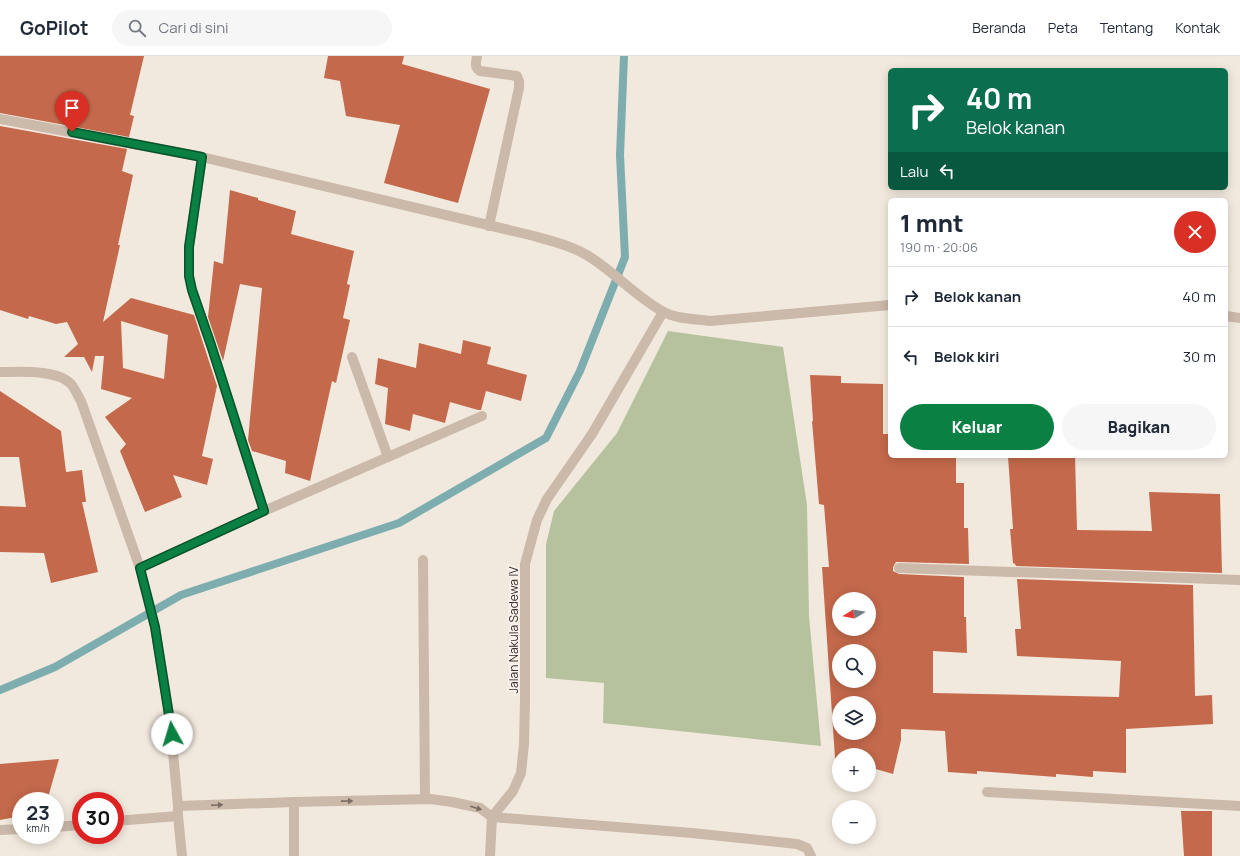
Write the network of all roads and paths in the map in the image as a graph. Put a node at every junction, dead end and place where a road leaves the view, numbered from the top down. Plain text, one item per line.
1 (478, 56) edge
2 (0, 119) edge
3 (202, 157) junction
4 (489, 226) junction
5 (888, 305) edge
6 (663, 312) junction
7 (1228, 316) edge
8 (1240, 318) edge
9 (352, 357) dead end
10 (0, 372) edge
11 (482, 416) dead end
12 (388, 457) junction
13 (264, 511) junction
14 (423, 560) dead end
15 (140, 568) junction
16 (899, 568) dead end
17 (1240, 580) edge
18 (987, 792) dead end
19 (425, 799) junction
20 (294, 802) junction
21 (1240, 806) edge
22 (178, 811) junction
23 (492, 817) junction
24 (124, 820) edge
25 (12, 829) edge
26 (0, 830) edge
27 (182, 856) edge
28 (294, 856) edge
29 (490, 856) edge
30 (812, 856) edge

1 - 4 street
2 - 3 street
3 - 4 street
3 - 13 street
4 - 6 street
5 - 6 street
6 - 23 street, Jalan Nakula Sadewa IV
7 - 8 street
9 - 12 street
10 - 15 street
11 - 12 street
12 - 13 street
13 - 15 street
14 - 19 street
15 - 22 street
16 - 17 street
18 - 21 street
20 -> 19 street
19 -> 23 street
22 -> 20 street
20 - 28 street
22 - 24 street
22 - 27 street
23 - 29 street
23 - 30 street
25 - 26 street

